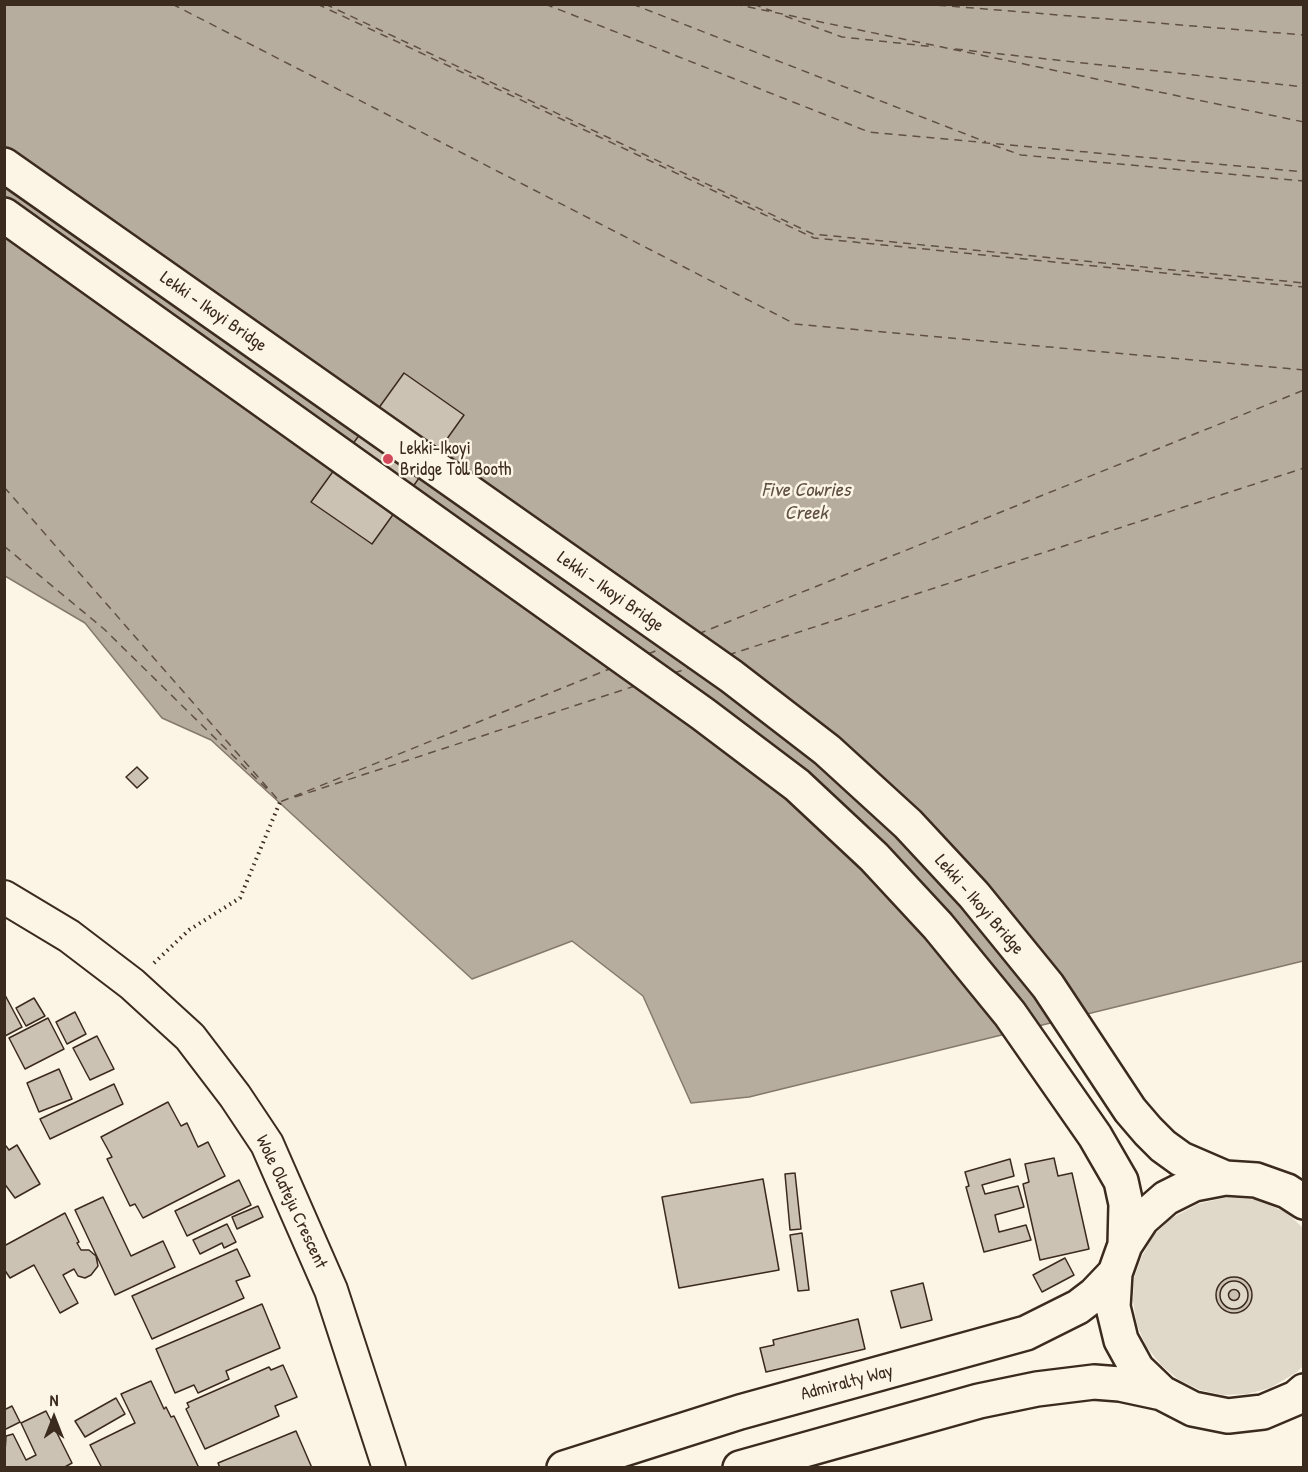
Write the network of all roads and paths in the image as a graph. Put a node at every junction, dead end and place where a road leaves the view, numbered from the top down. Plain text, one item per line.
1 (4, 165) edge
2 (4, 215) edge
3 (280, 802) dead end
4 (4, 897) edge
5 (132, 984) junction
6 (1225, 1178) junction
7 (1304, 1202) edge
8 (1120, 1259) junction
9 (1304, 1391) edge
10 (1162, 1393) junction
11 (389, 1467) edge
12 (564, 1467) edge
13 (740, 1467) edge

1 - 6 main road, Lekki - Ikoyi Bridge
2 - 8 main road
3 - 5 path
4 - 5 street, Wole Olateju Crescent
5 - 11 street, Wole Olateju Crescent
6 - 7 main road
6 - 8 main road, Admiralty Way
8 - 10 main road
8 - 12 main road, Admiralty Way
9 - 10 main road
10 - 13 main road

